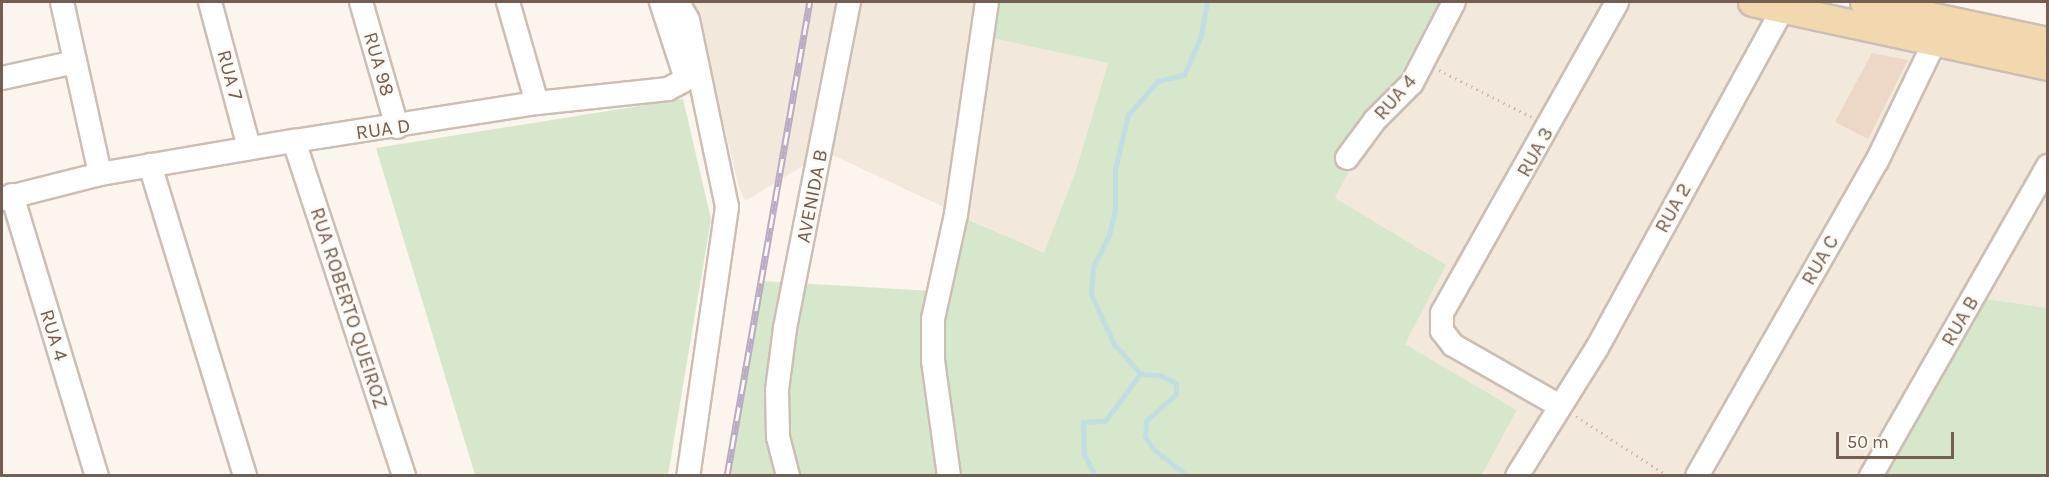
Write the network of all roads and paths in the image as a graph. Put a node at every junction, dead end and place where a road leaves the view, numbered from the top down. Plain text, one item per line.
1 (62, 2) edge
2 (210, 2) edge
3 (361, 2) edge
4 (508, 2) edge
5 (662, 2) edge
6 (672, 2) edge
7 (849, 2) edge
8 (987, 2) edge
9 (1455, 2) edge
10 (1617, 2) edge
11 (1752, 2) edge
12 (1864, 2) edge
13 (1783, 8) junction
14 (1943, 20) edge
15 (2048, 41) edge
16 (1423, 61) junction
17 (75, 62) junction
18 (2048, 66) edge
19 (2, 78) edge
20 (537, 103) junction
21 (1550, 126) junction
22 (397, 127) junction
23 (294, 141) junction
24 (249, 148) junction
25 (1347, 158) dead end
26 (150, 165) junction
27 (2048, 166) edge
28 (100, 174) junction
29 (7, 197) edge
30 (1558, 405) junction
31 (97, 476) edge
32 (245, 476) edge
33 (404, 476) edge
34 (688, 476) edge
35 (788, 476) edge
36 (949, 476) edge
37 (1517, 476) edge
38 (1668, 476) edge
39 (1697, 476) edge
40 (1870, 476) edge

1 - 17 street
2 - 24 street, RUA 7
3 - 22 street, RUA 98
4 - 20 street
5 - 20 street, RUA D
6 - 34 street
7 - 35 street, AVENIDA B
8 - 36 street
9 - 16 street, RUA 4
10 - 21 street, RUA 3
11 - 13 main road
12 - 14 main road
13 - 14 main road
13 - 30 street, RUA 2
14 - 15 main road
14 - 18 main road
14 - 39 street, RUA C
16 - 21 path
16 - 25 street, RUA 4
17 - 19 street
17 - 28 street
20 - 22 street, RUA D
21 - 30 street, RUA 3
22 - 23 street, RUA D
23 - 24 street, RUA D
23 - 33 street, RUA ROBERTO QUEIROZ
24 - 26 street, RUA D
26 - 28 street, RUA D
26 - 32 street
27 - 40 street, RUA B
28 - 29 street, RUA D
29 - 31 street, RUA 4
30 - 37 street, RUA 2
30 - 38 path

